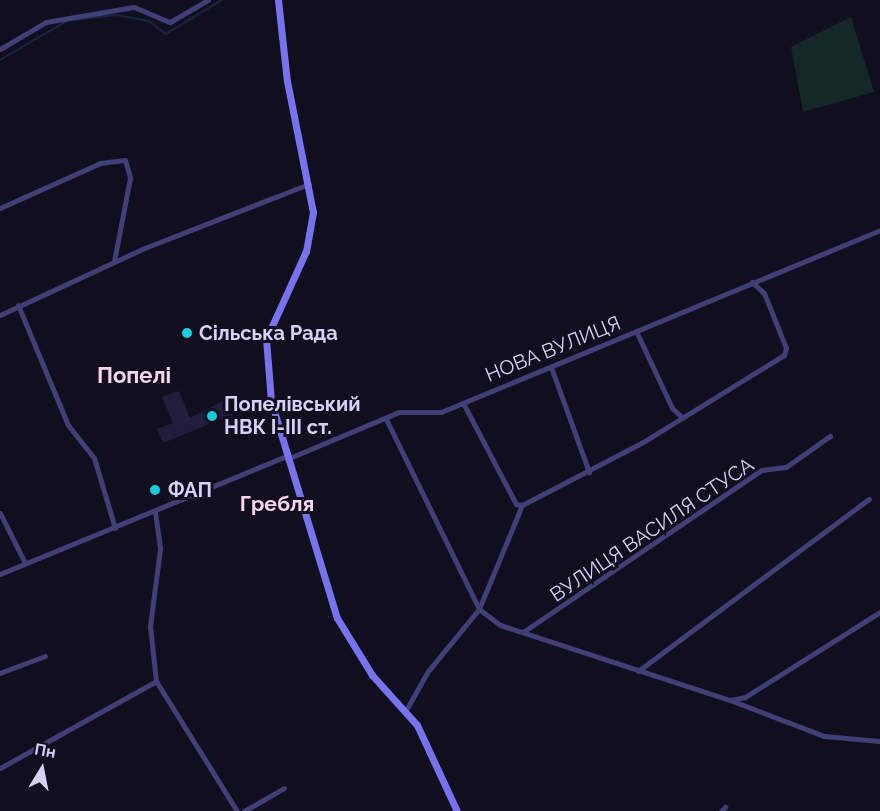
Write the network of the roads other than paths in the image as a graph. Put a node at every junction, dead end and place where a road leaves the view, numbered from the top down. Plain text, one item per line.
1 (208, 0) edge
2 (278, 0) edge
3 (0, 49) edge
4 (309, 184) junction
5 (0, 208) edge
6 (880, 231) edge
7 (114, 261) junction
8 (752, 282) junction
9 (18, 305) junction
10 (0, 315) edge
11 (636, 331) junction
12 (551, 367) junction
13 (463, 403) junction
14 (681, 416) junction
15 (386, 418) junction
16 (830, 436) dead end
17 (286, 458) junction
18 (589, 472) junction
19 (869, 499) dead end
20 (519, 506) junction
21 (155, 512) junction
22 (0, 513) edge
23 (115, 528) junction
24 (25, 563) junction
25 (0, 574) edge
26 (478, 609) junction
27 (880, 612) edge
28 (523, 632) junction
29 (45, 656) dead end
30 (638, 671) junction
31 (0, 673) edge
32 (156, 681) junction
33 (730, 700) junction
34 (406, 710) junction
35 (880, 741) edge
36 (0, 768) edge
37 (284, 789) dead end
38 (237, 811) edge
39 (244, 811) edge
40 (457, 811) edge

1 - 3 street
2 - 4 main road
4 - 7 street
4 - 17 main road
5 - 7 street
6 - 8 street, НОВА ВУЛИЦЯ
7 - 9 street
8 - 11 street, НОВА ВУЛИЦЯ
8 - 14 street
9 - 10 street
9 - 23 street
11 - 12 street, НОВА ВУЛИЦЯ
11 - 14 street
12 - 13 street, НОВА ВУЛИЦЯ
12 - 18 street
13 - 15 street, НОВА ВУЛИЦЯ
13 - 20 street
14 - 18 street
15 - 17 street, НОВА ВУЛИЦЯ
15 - 26 street
16 - 28 street, ВУЛИЦЯ ВАСИЛЯ СТУСА
17 - 21 street, НОВА ВУЛИЦЯ
17 - 34 main road
18 - 20 street
19 - 30 street
20 - 26 street
21 - 23 street, НОВА ВУЛИЦЯ
21 - 32 street
22 - 24 street
23 - 24 street, НОВА ВУЛИЦЯ
24 - 25 street, НОВА ВУЛИЦЯ
26 - 28 street
26 - 34 street
27 - 33 street
28 - 30 street
29 - 31 street
30 - 33 street
32 - 36 street
32 - 38 street
33 - 35 street
34 - 40 main road
37 - 39 street

